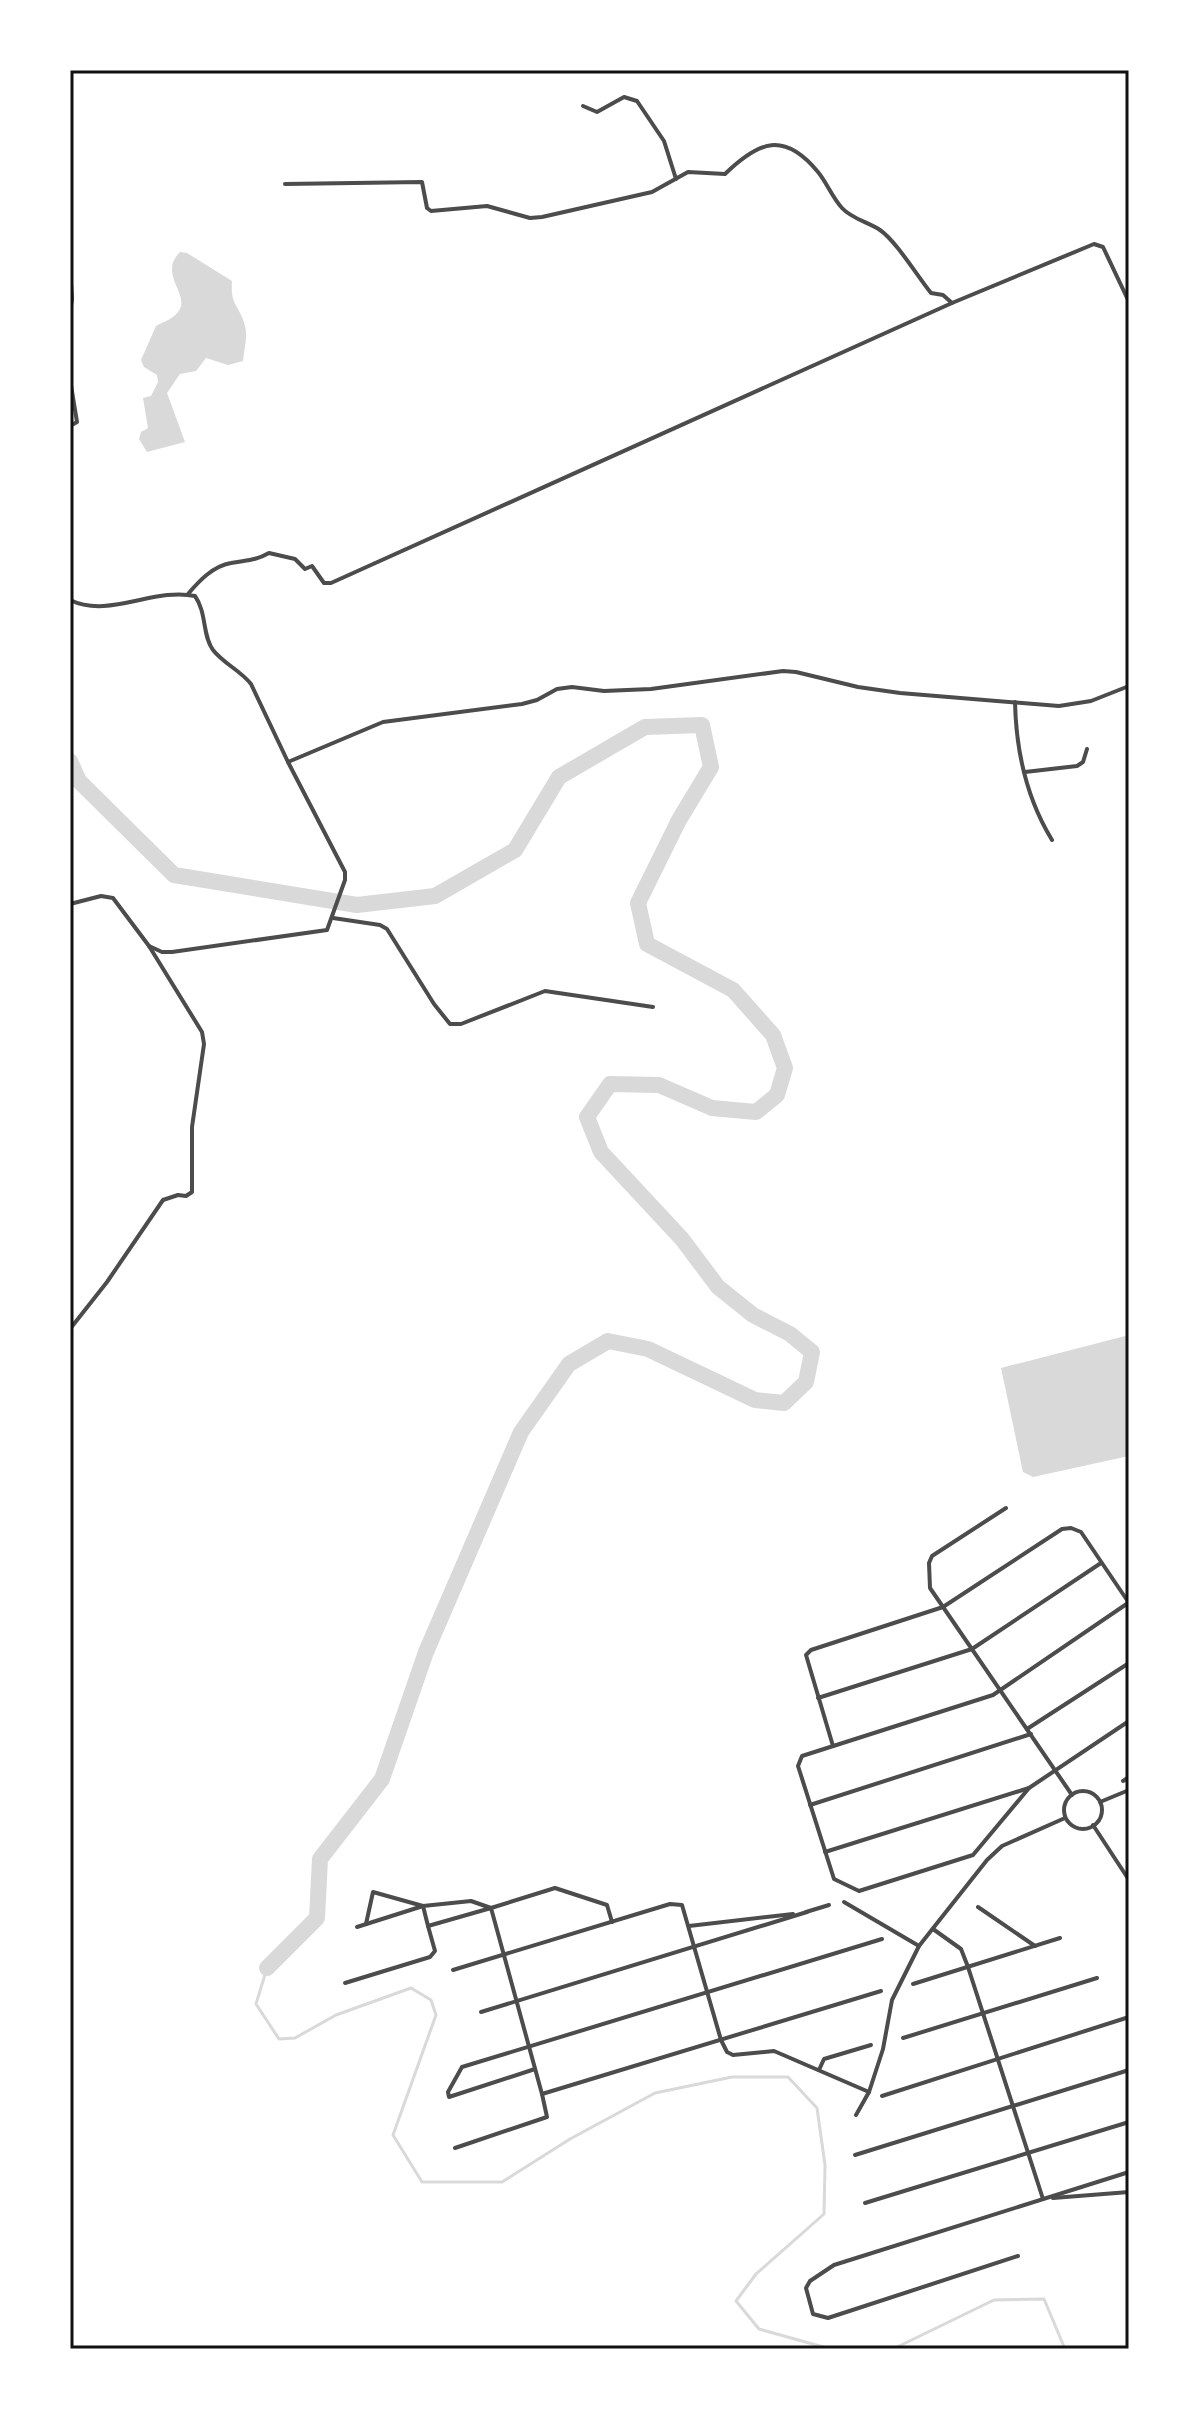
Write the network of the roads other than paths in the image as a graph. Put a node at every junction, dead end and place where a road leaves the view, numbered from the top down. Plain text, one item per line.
1 (583, 106) dead end
2 (676, 179) junction
3 (285, 184) dead end
4 (70, 267) edge
5 (1129, 302) edge
6 (952, 303) junction
7 (70, 312) edge
8 (70, 379) edge
9 (70, 426) edge
10 (188, 594) junction
11 (70, 600) edge
12 (1129, 686) edge
13 (1015, 702) junction
14 (1087, 749) dead end
15 (288, 762) junction
16 (1025, 772) junction
17 (1052, 840) dead end
18 (70, 904) edge
19 (334, 915) junction
20 (149, 946) junction
21 (653, 1007) dead end
22 (70, 1329) edge
23 (1006, 1508) dead end
24 (1101, 1563) junction
25 (1129, 1603) edge
26 (943, 1607) junction
27 (972, 1649) junction
28 (1129, 1663) edge
29 (1000, 1690) junction
30 (818, 1698) junction
31 (1129, 1721) edge
32 (1029, 1732) junction
33 (833, 1746) junction
34 (1055, 1770) junction
35 (1129, 1777) edge
36 (1123, 1781) dead end
37 (1029, 1788) junction
38 (1129, 1790) edge
39 (1072, 1795) junction
40 (1100, 1802) junction
41 (810, 1805) junction
42 (1065, 1818) junction
43 (1093, 1825) junction
44 (825, 1852) junction
45 (1129, 1880) edge
46 (844, 1902) dead end
47 (829, 1905) dead end
48 (423, 1906) junction
49 (978, 1907) dead end
50 (491, 1908) junction
51 (807, 1912) junction
52 (612, 1922) junction
53 (366, 1924) junction
54 (428, 1926) junction
55 (689, 1926) junction
56 (357, 1927) dead end
57 (932, 1929) junction
58 (1060, 1938) dead end
59 (882, 1939) dead end
60 (919, 1946) junction
61 (1035, 1946) junction
62 (694, 1947) junction
63 (504, 1955) junction
64 (968, 1967) junction
65 (453, 1970) dead end
66 (1097, 1978) dead end
67 (345, 1983) dead end
68 (913, 1984) dead end
69 (881, 1991) dead end
70 (707, 1992) junction
71 (516, 2001) junction
72 (481, 2012) dead end
73 (983, 2013) junction
74 (1129, 2017) edge
75 (903, 2038) dead end
76 (721, 2040) junction
77 (871, 2045) dead end
78 (529, 2047) junction
79 (998, 2060) junction
80 (535, 2069) junction
81 (819, 2070) junction
82 (1129, 2070) edge
83 (869, 2092) junction
84 (542, 2094) junction
85 (882, 2096) dead end
86 (1013, 2106) junction
87 (856, 2115) dead end
88 (1129, 2122) edge
89 (455, 2148) dead end
90 (1028, 2153) junction
91 (855, 2155) dead end
92 (1129, 2172) edge
93 (1129, 2192) edge
94 (1043, 2199) junction
95 (865, 2203) dead end
96 (1018, 2256) dead end

1 - 2 street
2 - 3 street
2 - 6 street
4 - 7 street
5 - 6 street
6 - 10 street
8 - 9 street
10 - 11 street
10 - 15 street
12 - 13 street
13 - 15 street
13 - 16 street
14 - 16 street
15 - 19 street
16 - 17 street
18 - 20 street
19 - 20 street
19 - 21 street
20 - 22 street
23 - 26 street
24 - 25 street
24 - 26 street
24 - 27 street
25 - 29 street
26 - 27 street
26 - 30 street
27 - 29 street
27 - 30 street
28 - 32 street
29 - 32 street
29 - 33 street
30 - 33 street
31 - 34 street
32 - 34 street
32 - 41 street
33 - 41 street
34 - 37 street
34 - 39 street
35 - 36 street
37 - 44 street
37 - 44 street
38 - 40 street
39 - 40 street
39 - 42 street
40 - 43 street
41 - 44 street
42 - 43 street
42 - 57 street
43 - 45 street
46 - 60 street
47 - 51 street
48 - 50 street
48 - 53 street
48 - 53 street
48 - 54 street
49 - 61 street
50 - 52 street
50 - 54 street
50 - 63 street
51 - 55 street
51 - 62 street
52 - 55 street
52 - 63 street
53 - 56 street
54 - 67 street
55 - 62 street
57 - 60 street
57 - 64 street
58 - 61 street
59 - 70 street
60 - 83 street
61 - 64 street
62 - 70 street
62 - 71 street
63 - 65 street
63 - 71 street
64 - 68 street
64 - 73 street
66 - 73 street
69 - 76 street
70 - 76 street
70 - 78 street
71 - 72 street
71 - 78 street
73 - 75 street
73 - 79 street
74 - 79 street
76 - 81 street
76 - 84 street
77 - 81 street
78 - 80 street
78 - 80 street
79 - 85 street
79 - 86 street
80 - 84 street
81 - 83 street
82 - 86 street
83 - 87 street
84 - 89 street
86 - 90 street
86 - 91 street
88 - 90 street
90 - 94 street
90 - 95 street
92 - 94 street
93 - 94 street
94 - 96 street

